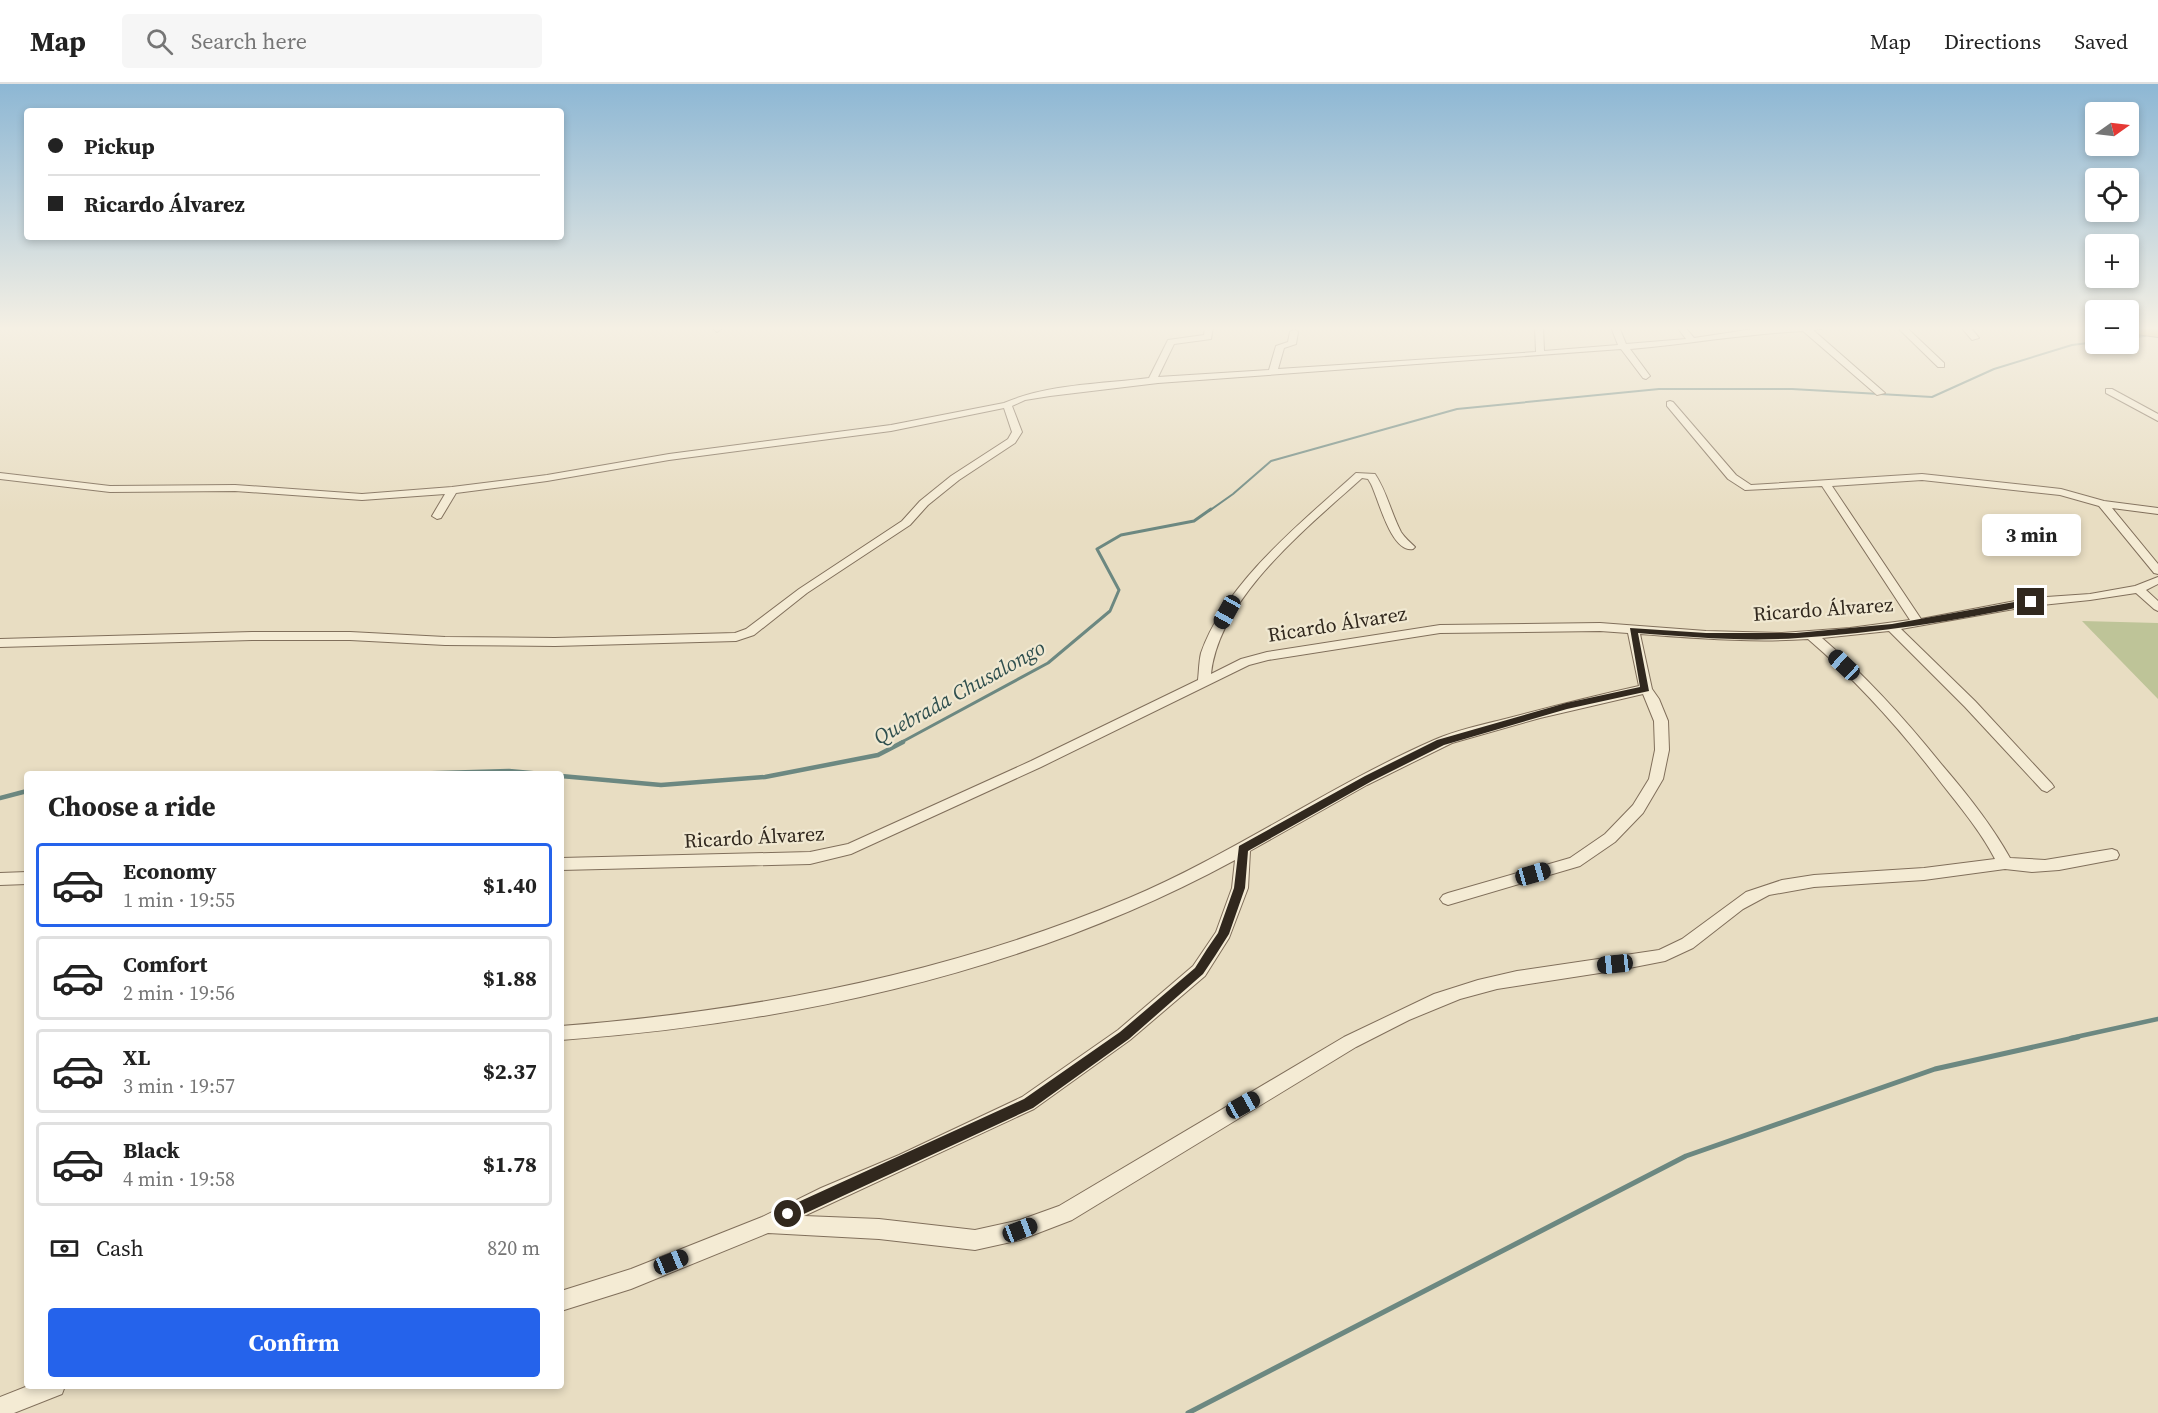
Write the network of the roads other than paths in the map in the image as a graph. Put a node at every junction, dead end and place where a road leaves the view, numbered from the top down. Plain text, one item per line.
1 (1084, 389) edge
2 (1875, 389) edge
3 (2109, 391) dead end
4 (1880, 393) dead end
5 (1670, 404) dead end
6 (1006, 405) junction
7 (2158, 417) edge
8 (0, 476) edge
9 (1825, 483) junction
10 (452, 490) junction
11 (2103, 504) junction
12 (2158, 511) edge
13 (437, 516) dead end
14 (1409, 548) dead end
15 (2158, 571) edge
16 (2158, 580) edge
17 (2138, 589) junction
18 (2158, 606) edge
19 (1918, 623) junction
20 (1892, 627) junction
21 (1633, 630) junction
22 (1811, 635) junction
23 (0, 643) edge
24 (1204, 681) junction
25 (1646, 689) junction
26 (2047, 787) dead end
27 (1243, 849) junction
28 (2112, 855) dead end
29 (2005, 863) junction
30 (564, 864) edge
31 (24, 878) edge
32 (0, 879) edge
33 (1448, 899) dead end
34 (564, 1033) edge
35 (768, 1224) junction
36 (564, 1300) edge
37 (47, 1389) edge
38 (0, 1408) edge

1 - 6 street
2 - 4 street
3 - 7 street
5 - 9 street
6 - 10 street
6 - 23 street
8 - 10 street
9 - 11 street
9 - 19 street
10 - 13 street
11 - 12 street
11 - 15 street
14 - 24 street
16 - 17 street, Ricardo Álvarez
17 - 18 street
17 - 19 street, Ricardo Álvarez
19 - 20 street, Ricardo Álvarez
20 - 22 street, Ricardo Álvarez
20 - 26 street
21 - 22 street, Ricardo Álvarez
21 - 24 street, Ricardo Álvarez
21 - 25 street
22 - 29 street
24 - 30 street, Ricardo Álvarez
25 - 27 street
25 - 33 street
27 - 34 street
27 - 35 street
28 - 29 street
29 - 35 street
31 - 32 street
35 - 36 street
37 - 38 street

